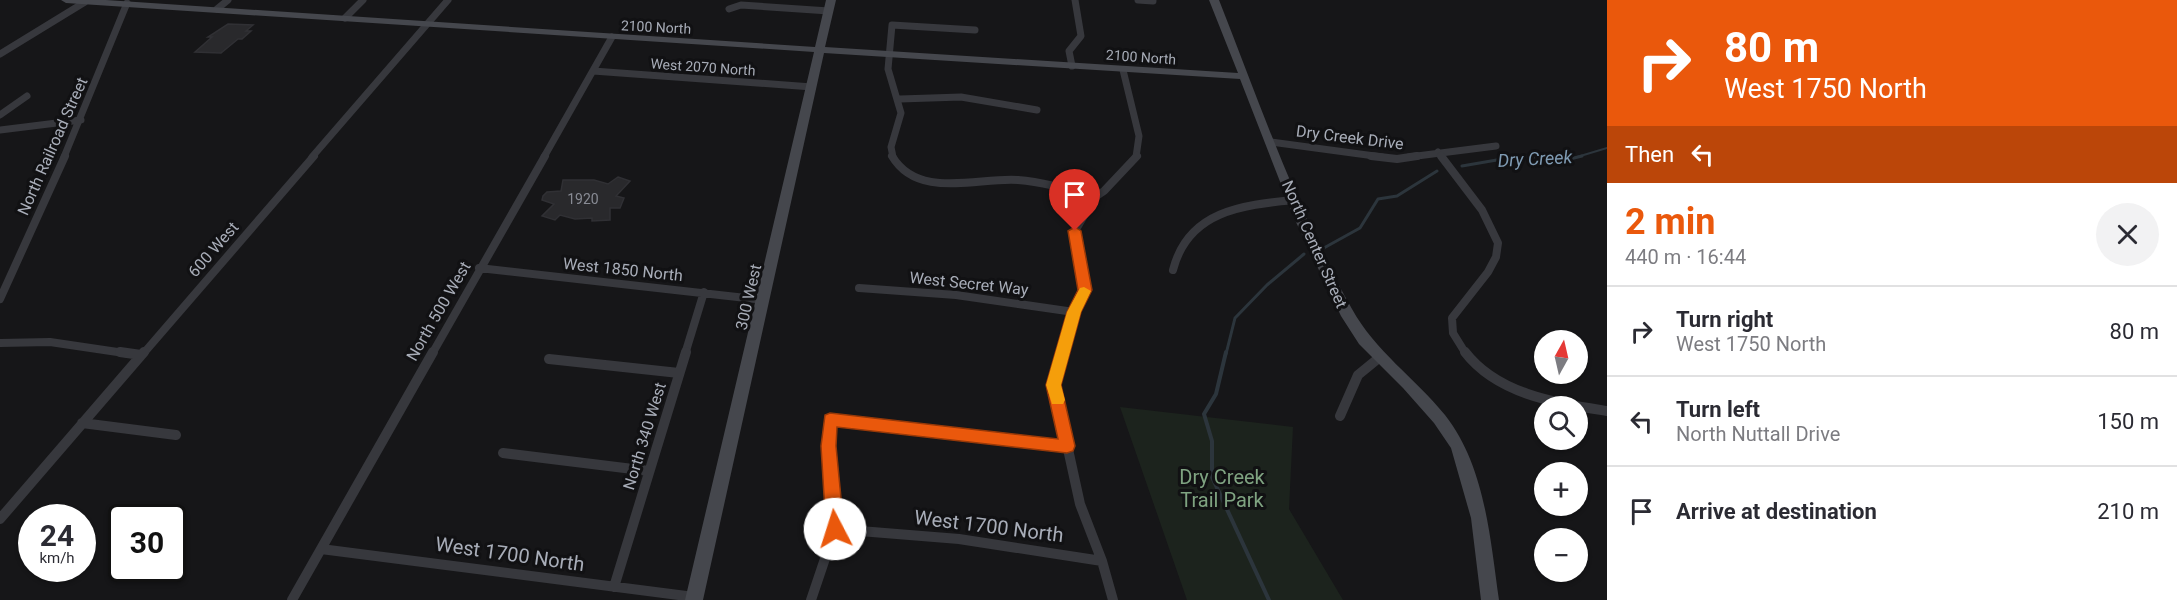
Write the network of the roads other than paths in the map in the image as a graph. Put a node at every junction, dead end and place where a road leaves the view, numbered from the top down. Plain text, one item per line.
1 (66, 0) edge
2 (228, 0) edge
3 (363, 0) edge
4 (448, 0) edge
5 (1075, 0) edge
6 (1138, 0) edge
7 (1214, 0) edge
8 (1152, 1) edge
9 (85, 2) edge
10 (127, 3) junction
11 (830, 5) edge
12 (218, 9) junction
13 (729, 9) dead end
14 (345, 18) junction
15 (428, 23) junction
16 (975, 30) dead end
17 (612, 37) junction
18 (821, 50) junction
19 (0, 54) edge
20 (888, 54) junction
21 (1072, 66) junction
22 (1123, 70) junction
23 (593, 71) junction
24 (1244, 76) junction
25 (812, 87) junction
26 (27, 96) dead end
27 (900, 99) junction
28 (1037, 110) dead end
29 (0, 115) edge
30 (81, 120) junction
31 (0, 130) edge
32 (1271, 142) junction
33 (1496, 146) dead end
34 (1438, 152) junction
35 (1095, 197) junction
36 (1294, 200) junction
37 (479, 268) junction
38 (1173, 270) dead end
39 (859, 288) dead end
40 (704, 292) junction
41 (0, 299) edge
42 (764, 300) junction
43 (1074, 312) junction
44 (0, 343) edge
45 (141, 355) junction
46 (1380, 357) junction
47 (549, 359) dead end
48 (679, 373) junction
49 (1607, 411) edge
50 (1340, 416) dead end
51 (82, 423) junction
52 (176, 435) dead end
53 (1067, 446) junction
54 (503, 453) dead end
55 (649, 471) junction
56 (0, 519) edge
57 (835, 529) junction
58 (321, 549) junction
59 (1102, 561) junction
60 (614, 587) junction
61 (694, 599) edge
62 (292, 600) edge
63 (811, 600) edge
64 (1113, 600) edge
65 (1490, 600) edge

1 - 9 street, 2100 North
2 - 12 street
3 - 14 street
4 - 15 street, 600 West
5 - 21 street
6 - 8 street
7 - 24 street, North Center Street
9 - 10 street, 2100 North
9 - 19 street
10 - 12 street, 2100 North
10 - 30 street, North Railroad Street
11 - 13 street
11 - 18 street, 300 West
12 - 14 street, 2100 North
14 - 15 street, 2100 North
15 - 17 street, 2100 North
15 - 45 street, 600 West
16 - 20 street
17 - 18 street, 2100 North
17 - 23 street, North 500 West
18 - 20 street, 2100 North
18 - 25 street, 300 West
20 - 21 street, 2100 North
20 - 27 street
21 - 22 street, 2100 North
22 - 24 street, 2100 North
22 - 35 street
23 - 25 street, West 2070 North
23 - 37 street, North 500 West
24 - 32 street, North Center Street
25 - 42 street, 300 West
26 - 29 street
27 - 28 street
27 - 35 street
30 - 31 street
30 - 41 street, North Railroad Street
32 - 34 street, Dry Creek Drive
32 - 36 street, North Center Street
33 - 34 street, Dry Creek Drive
34 - 49 street
35 - 43 street
36 - 38 street
36 - 46 street, North Center Street
37 - 40 street, West 1850 North
37 - 58 street, North 500 West
39 - 43 street, West Secret Way
40 - 42 street, West 1850 North
40 - 48 street, North 340 West
42 - 61 street, 300 West
43 - 53 street
44 - 45 street
45 - 51 street, 600 West
46 - 50 street
46 - 65 street, North Center Street
47 - 48 street
48 - 55 street, North 340 West
51 - 52 street
51 - 56 street, 600 West
53 - 57 street
53 - 59 street
54 - 55 street
55 - 60 street, North 340 West
57 - 59 street, West 1700 North
57 - 63 street
58 - 60 street, West 1700 North
58 - 62 street, North 500 West
59 - 64 street
60 - 61 street, West 1700 North

